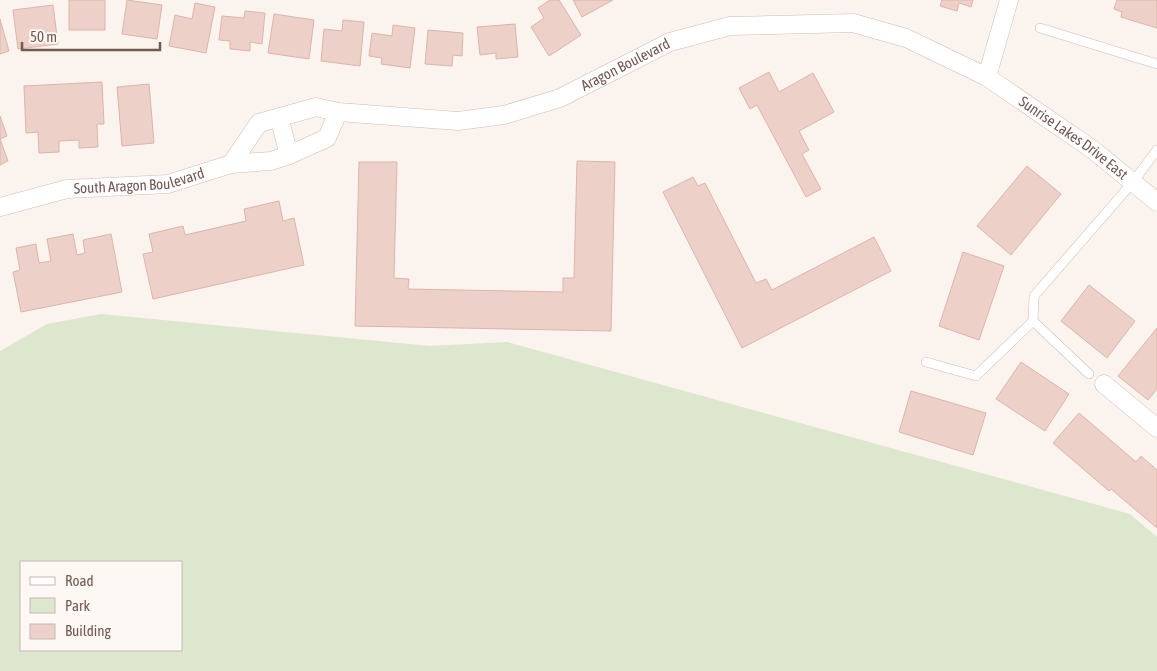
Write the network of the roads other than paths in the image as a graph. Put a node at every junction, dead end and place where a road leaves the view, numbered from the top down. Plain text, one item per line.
1 (1009, 0) edge
2 (1040, 28) dead end
3 (1157, 64) edge
4 (986, 77) junction
5 (338, 112) junction
6 (279, 117) junction
7 (1157, 150) edge
8 (289, 155) junction
9 (231, 164) junction
10 (1133, 182) junction
11 (1157, 202) edge
12 (0, 207) edge
13 (1033, 321) junction
14 (926, 362) dead end
15 (1089, 374) dead end
16 (1104, 384) dead end
17 (1157, 428) edge

1 - 4 street
2 - 3 lane
4 - 5 street, Aragon Boulevard
4 - 10 street, Sunrise Lakes Drive East
5 - 6 street, Aragon Boulevard
5 - 8 street, South Aragon Boulevard
6 - 8 street
6 - 9 street, Aragon Boulevard
7 - 10 lane
8 - 9 street, South Aragon Boulevard
9 - 12 street, South Aragon Boulevard
10 - 11 street, Sunrise Lakes Drive East
10 - 13 lane
13 - 14 lane
13 - 15 lane
16 - 17 street

